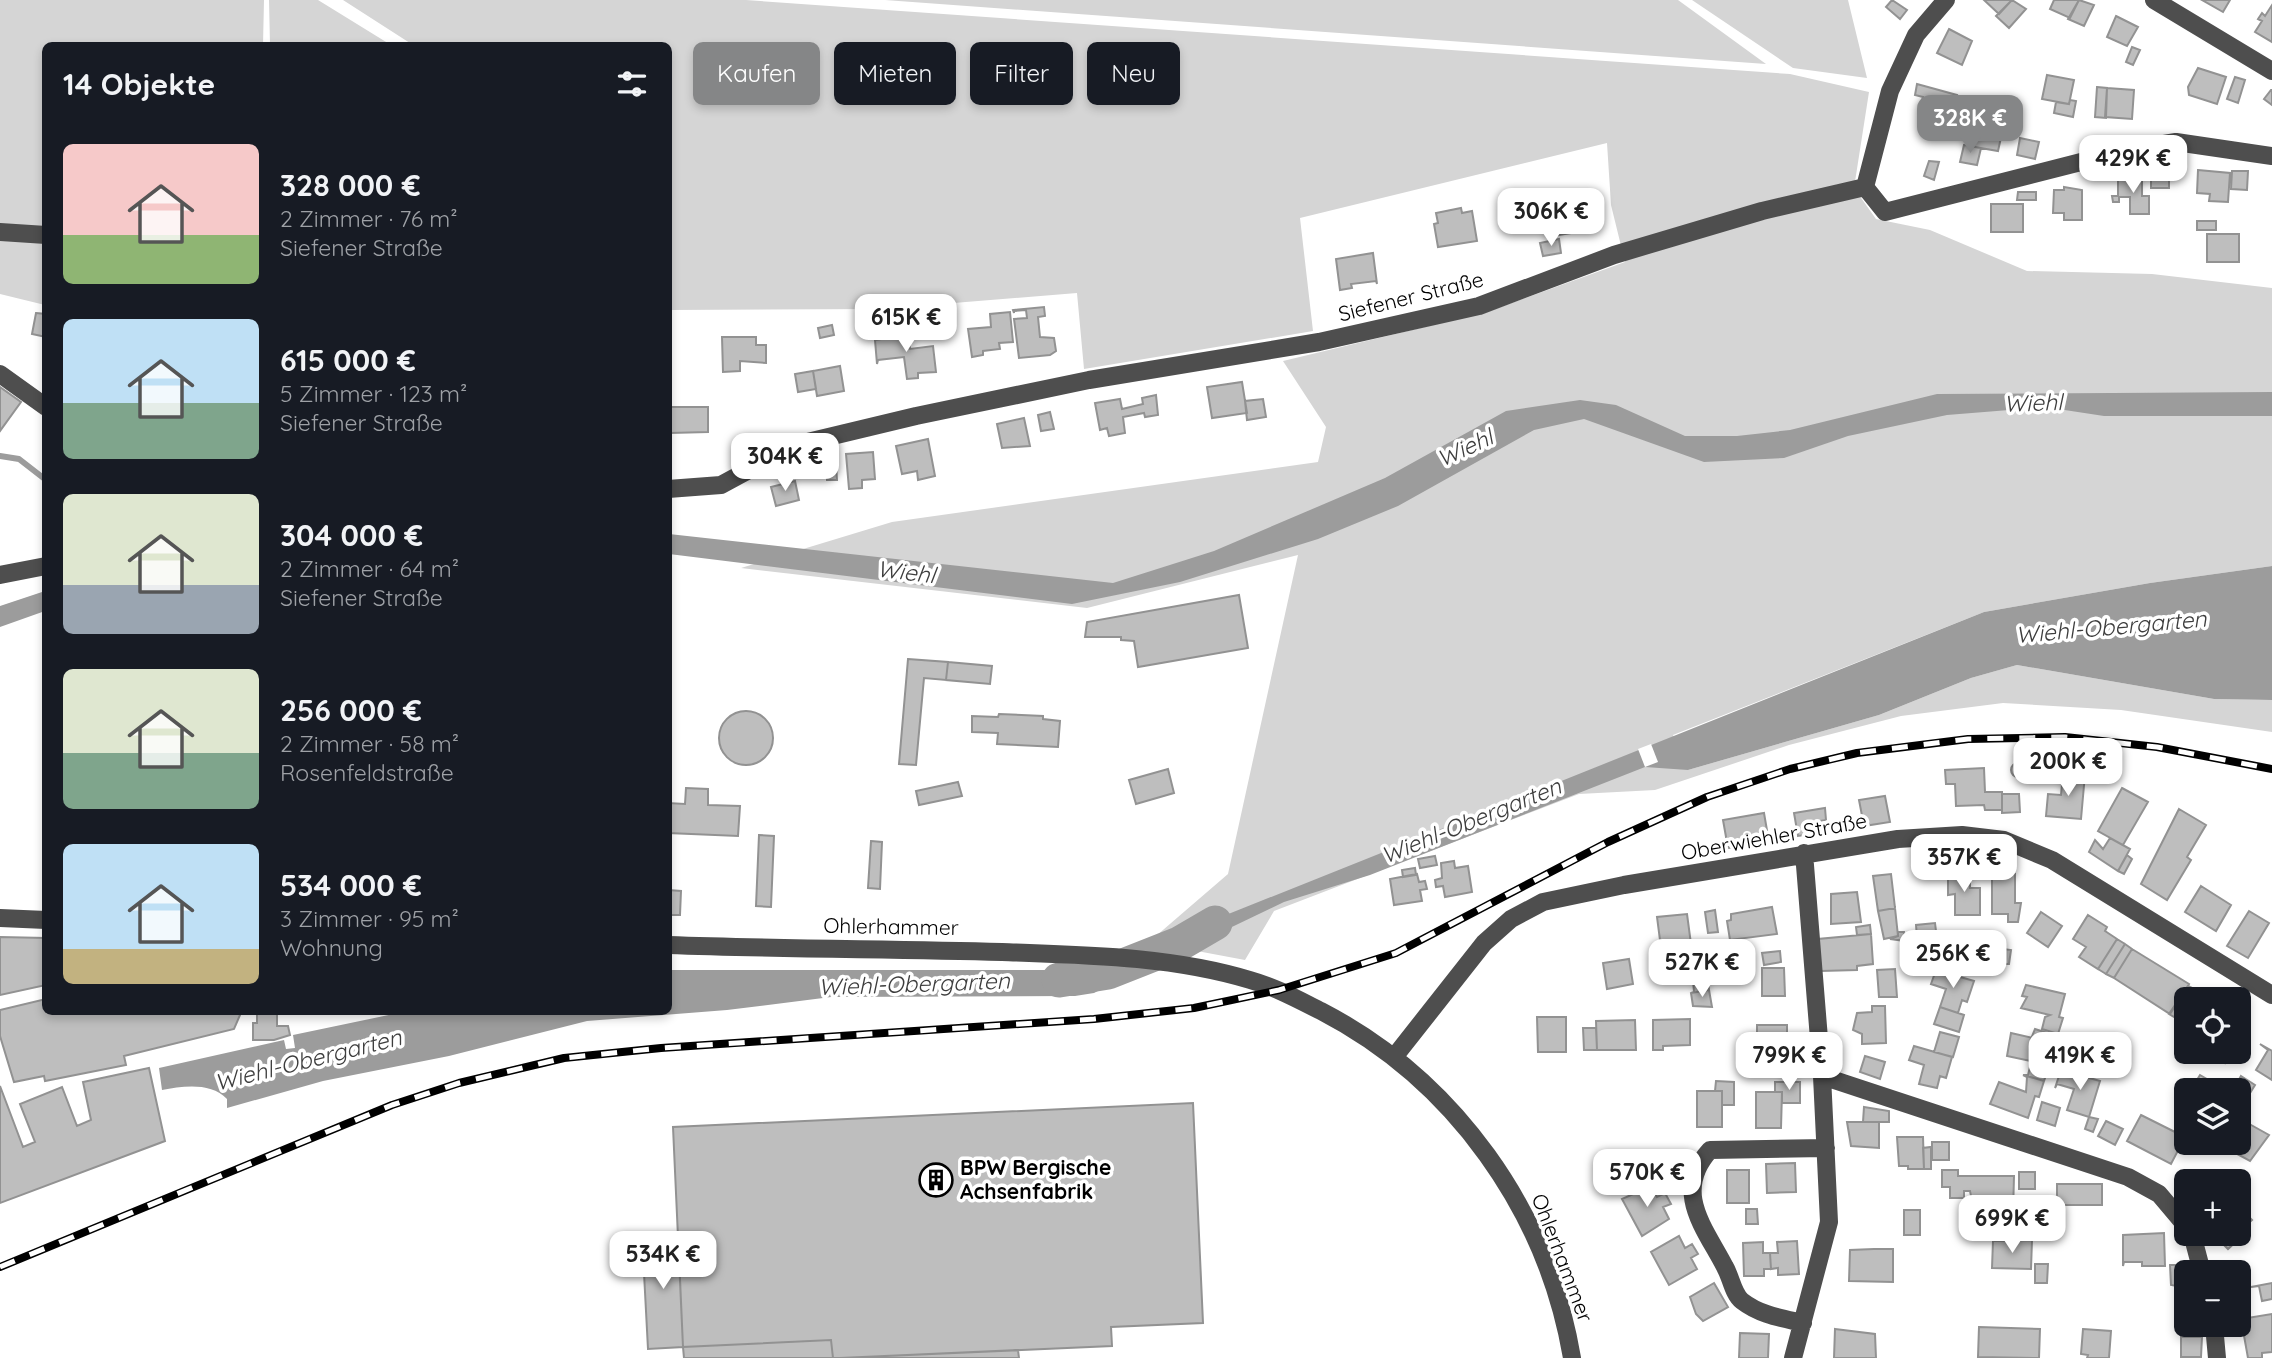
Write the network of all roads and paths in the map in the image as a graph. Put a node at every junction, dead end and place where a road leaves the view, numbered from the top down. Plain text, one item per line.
1 (1946, 0) edge
2 (2154, 0) edge
3 (2272, 71) edge
4 (2272, 156) edge
5 (1866, 187) junction
6 (0, 232) edge
7 (42, 234) edge
8 (0, 374) edge
9 (42, 404) edge
10 (672, 489) edge
11 (42, 567) edge
12 (0, 575) edge
13 (1804, 853) junction
14 (0, 918) edge
15 (42, 920) edge
16 (672, 945) edge
17 (2272, 995) edge
18 (1395, 1056) junction
19 (1822, 1076) junction
20 (1826, 1148) junction
21 (2174, 1212) edge
22 (1803, 1323) junction
23 (2215, 1337) edge
24 (1572, 1358) edge
25 (1793, 1358) edge
26 (2217, 1358) edge

1 - 5 street
2 - 3 street
4 - 5 street
5 - 10 street, Siefener Straße
6 - 7 street
8 - 9 street
11 - 12 street
13 - 17 street, Oberwiehler Straße
13 - 18 street, Oberwiehler Straße
13 - 19 street
14 - 15 street
16 - 18 street, Ohlerhammer
18 - 24 street, Ohlerhammer
19 - 20 street
19 - 21 street
20 - 22 street
20 - 22 street
22 - 25 street
23 - 26 street

